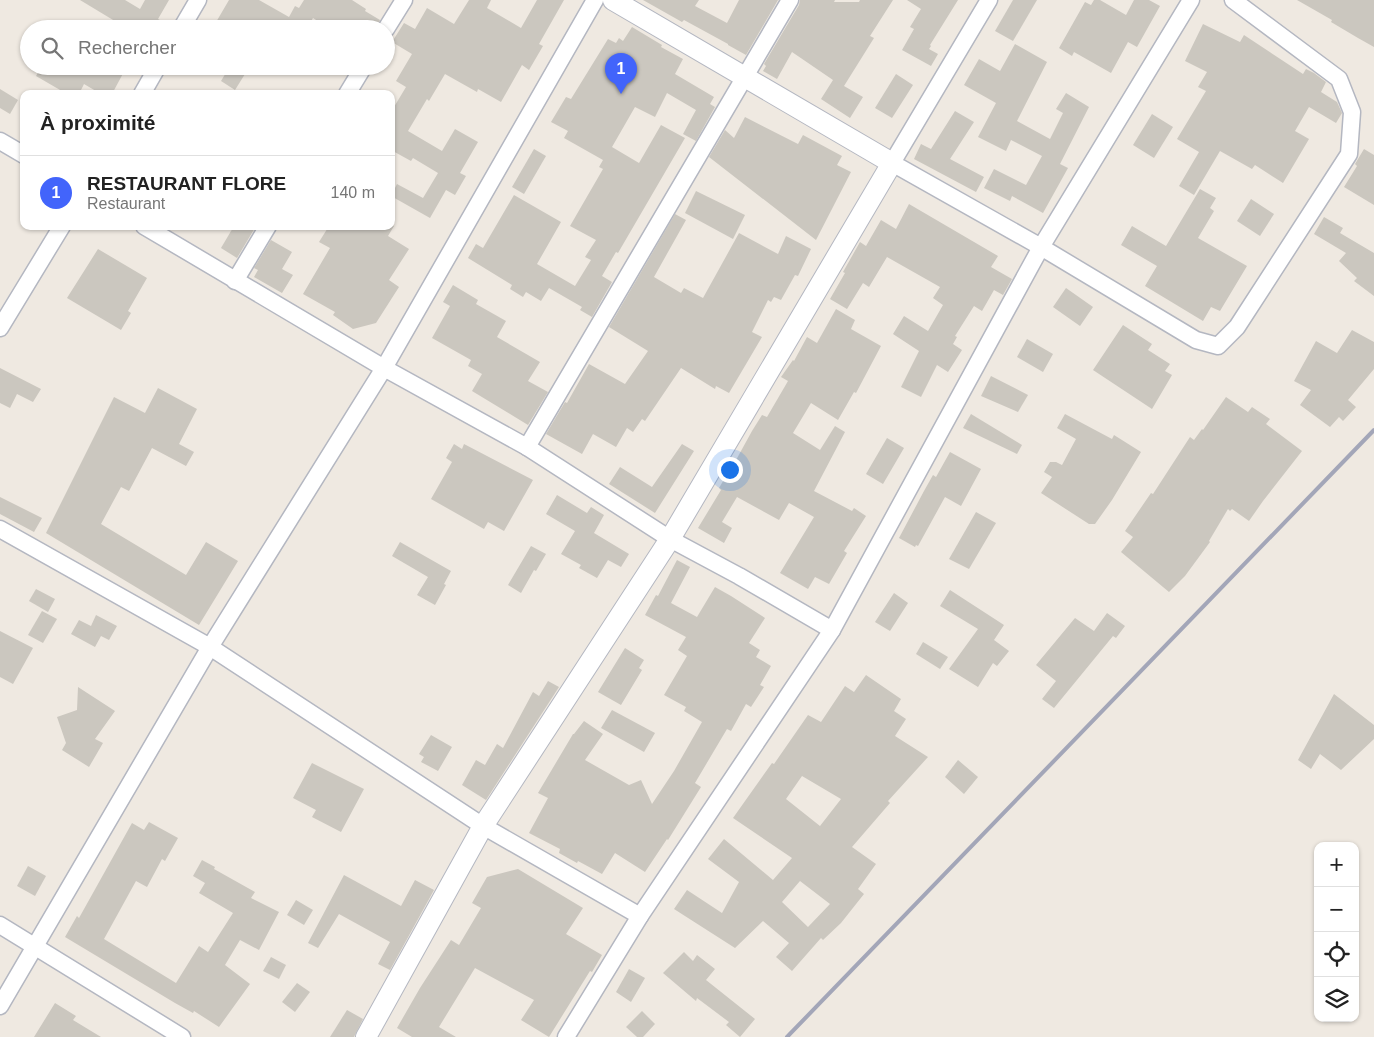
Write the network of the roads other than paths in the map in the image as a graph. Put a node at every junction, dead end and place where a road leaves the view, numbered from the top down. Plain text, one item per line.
1 (198, 0) edge
2 (404, 0) edge
3 (595, 0) edge
4 (613, 0) edge
5 (790, 0) edge
6 (989, 0) edge
7 (1191, 0) edge
8 (1233, 0) edge
9 (186, 20) edge
10 (392, 20) edge
11 (153, 75) edge
12 (359, 75) edge
13 (745, 77) junction
14 (144, 90) edge
15 (350, 90) edge
16 (0, 141) edge
17 (20, 153) edge
18 (892, 163) junction
19 (60, 230) edge
20 (151, 230) edge
21 (266, 230) edge
22 (1041, 247) junction
23 (235, 281) junction
24 (0, 328) edge
25 (384, 368) junction
26 (527, 447) junction
27 (0, 530) edge
28 (670, 539) junction
29 (832, 630) junction
30 (210, 647) junction
31 (483, 826) junction
32 (640, 916) junction
33 (0, 924) edge
34 (34, 946) junction
35 (0, 1006) edge
36 (182, 1037) edge
37 (366, 1037) edge
38 (566, 1037) edge

1 - 9 street
2 - 10 street
3 - 25 street
4 - 13 street
5 - 13 street
6 - 18 street
7 - 22 street
8 - 22 street
11 - 14 street
12 - 15 street
13 - 18 street
13 - 26 street
16 - 17 street
18 - 22 street
18 - 28 street
19 - 24 street
20 - 23 street
21 - 23 street
22 - 29 street
23 - 25 street
25 - 26 street
25 - 30 street
26 - 28 street
27 - 30 street
28 - 29 street
28 - 31 street
29 - 32 street
30 - 31 street
30 - 34 street
31 - 32 street
31 - 37 street
32 - 38 street
33 - 34 street
34 - 35 street
34 - 36 street

